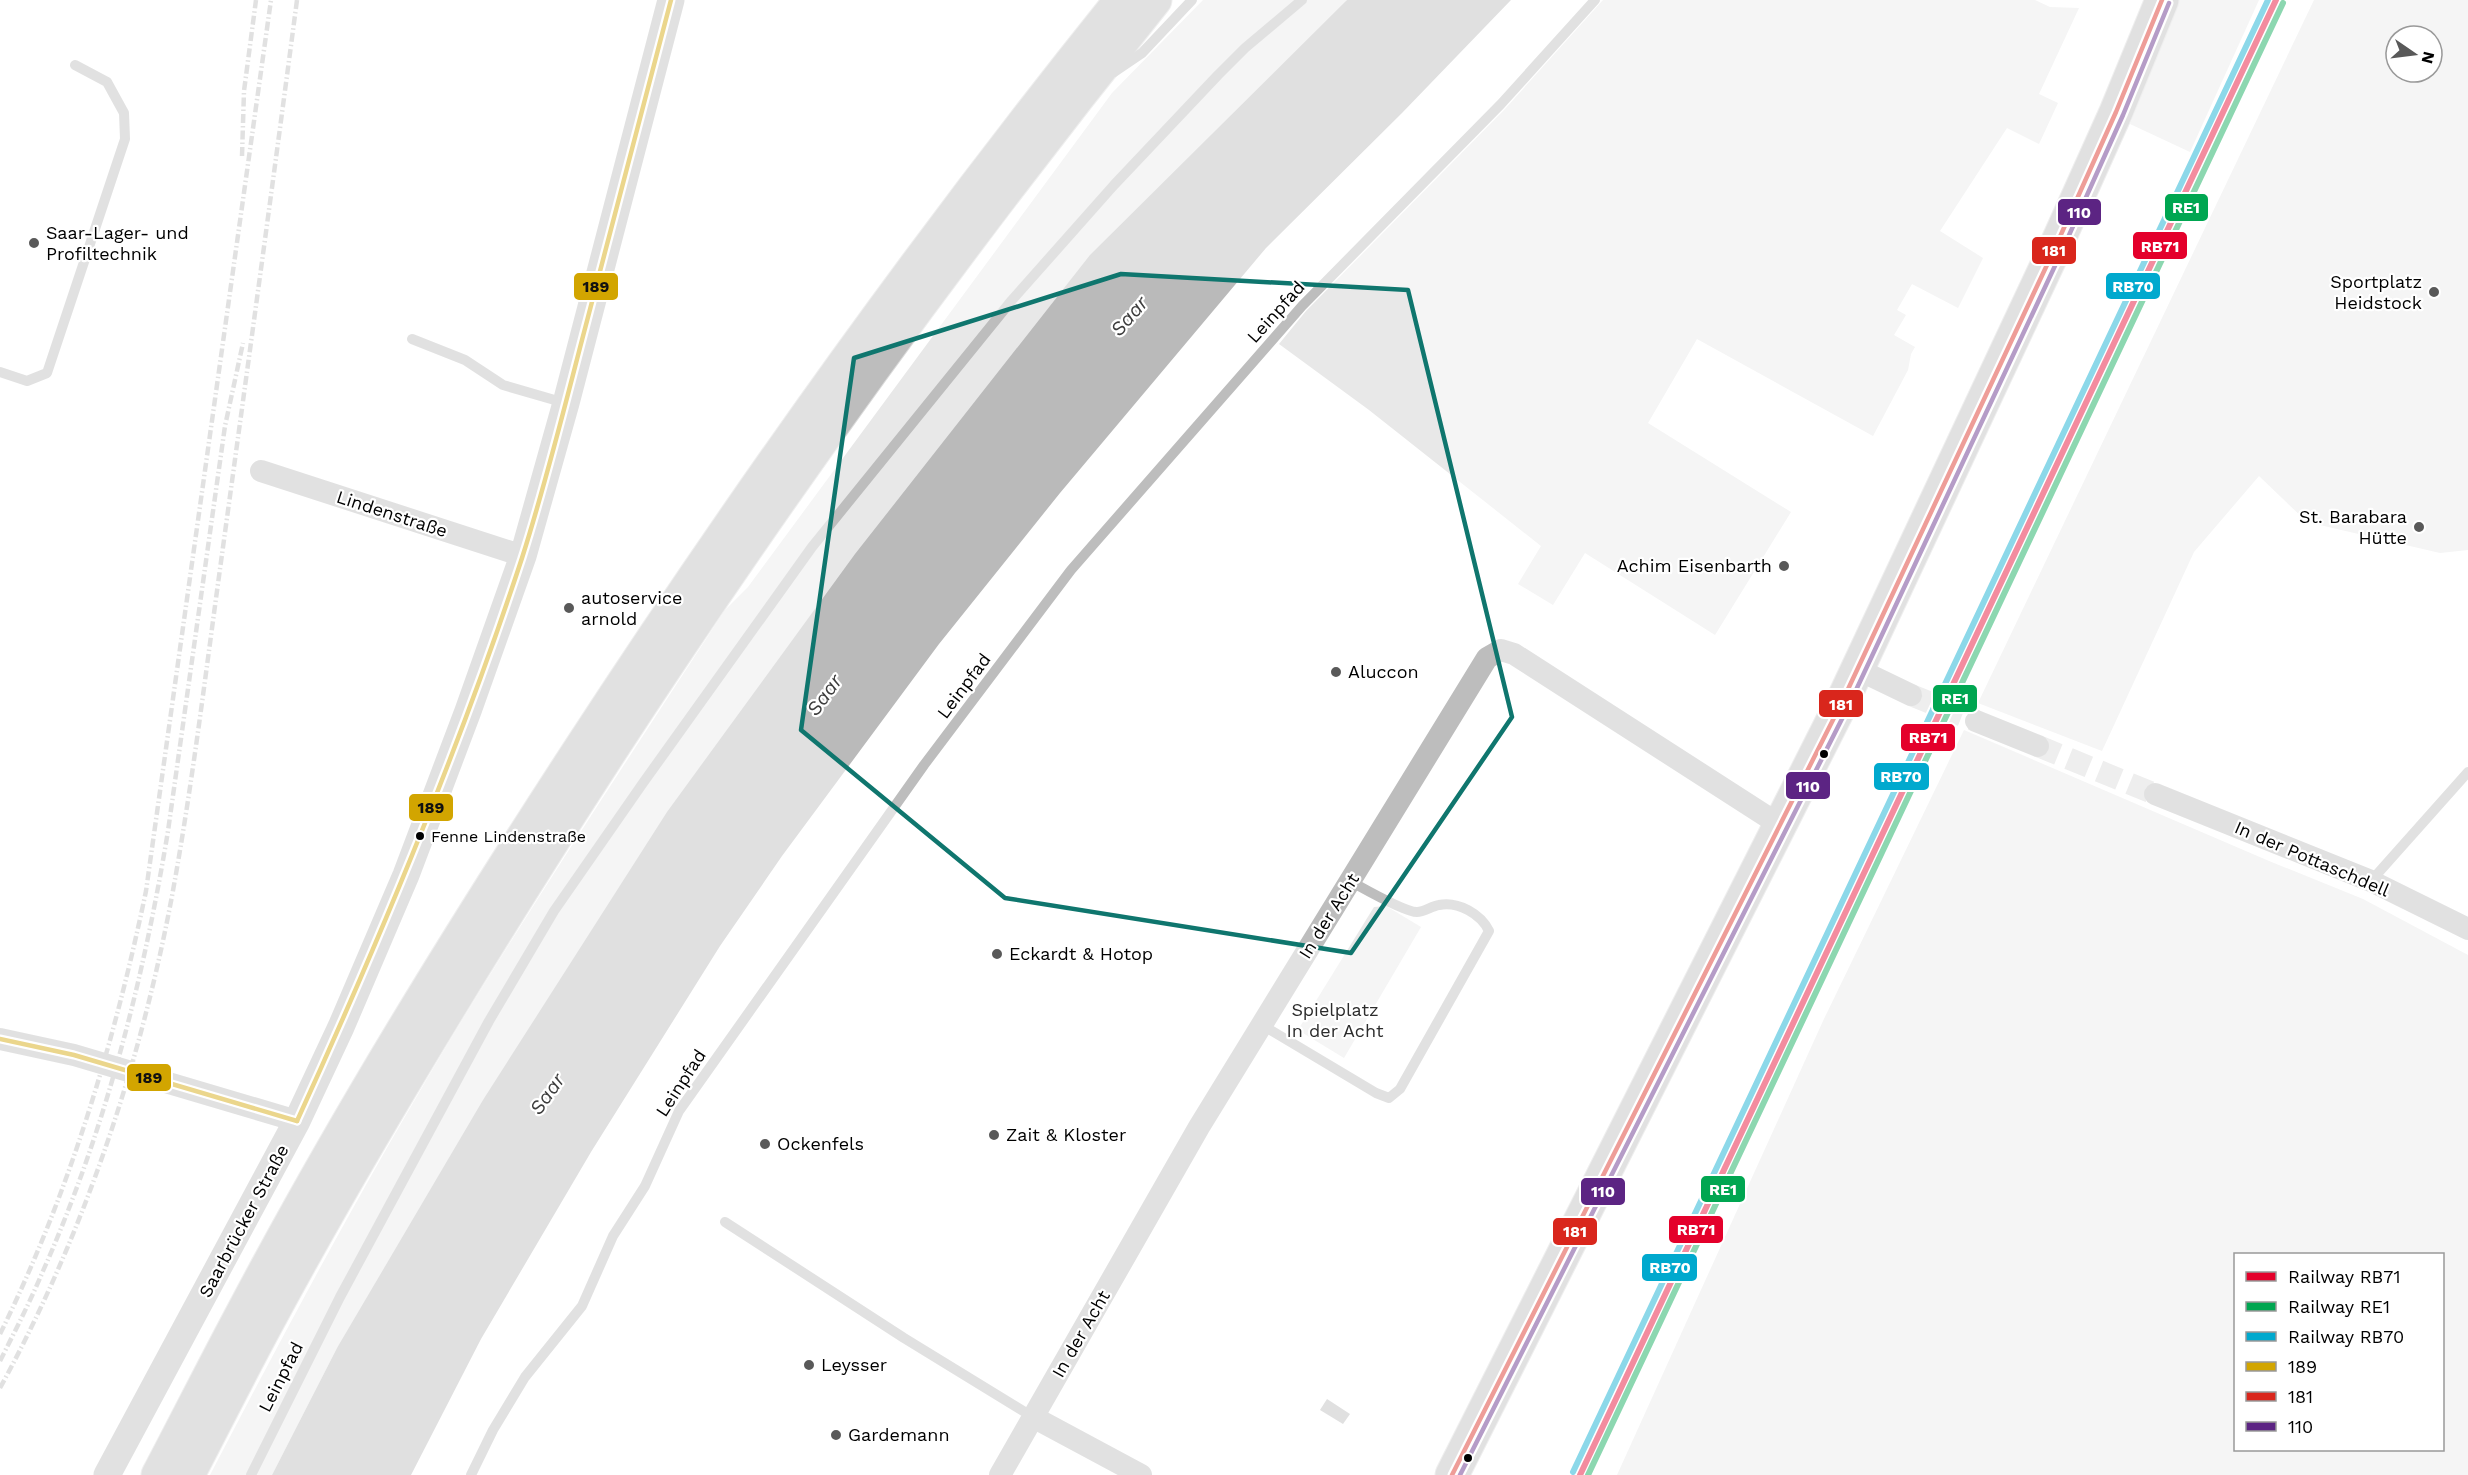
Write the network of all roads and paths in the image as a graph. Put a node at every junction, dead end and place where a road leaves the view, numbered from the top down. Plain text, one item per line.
1 (671, 0) edge
2 (1121, 0) edge
3 (1155, 0) edge
4 (1192, 0) edge
5 (1302, 0) edge
6 (1595, 0) edge
7 (2162, 0) edge
8 (75, 65) dead end
9 (1079, 95) junction
10 (412, 339) dead end
11 (0, 372) edge
12 (566, 404) junction
13 (261, 471) dead end
14 (523, 556) junction
15 (1857, 669) junction
16 (1911, 695) tunnel mouth
17 (1976, 721) tunnel mouth
18 (2038, 746) tunnel mouth
19 (2468, 772) edge
20 (2155, 794) tunnel mouth
21 (1780, 825) junction
22 (1350, 881) junction
23 (2371, 881) junction
24 (2468, 929) edge
25 (1262, 1025) junction
26 (0, 1039) edge
27 (297, 1121) junction
28 (725, 1222) dead end
29 (1033, 1417) junction
30 (107, 1475) edge
31 (158, 1475) edge
32 (189, 1475) edge
33 (251, 1475) edge
34 (471, 1475) edge
35 (1000, 1475) edge
36 (1141, 1475) edge
37 (1452, 1475) edge

1 - 12 street, Saarbrücker Straße
2 - 31 main road
3 - 9 main road
4 - 9 lane
5 - 33 lane, Leinpfad
6 - 34 lane, Leinpfad
7 - 15 main road
8 - 11 lane
9 - 32 main road
10 - 12 lane
12 - 14 street, Saarbrücker Straße
13 - 14 street, Lindenstraße
14 - 27 street, Saarbrücker Straße
15 - 16 street
15 - 21 main road
17 - 18 street
19 - 23 lane
20 - 23 street, In der Pottaschdell
21 - 22 street, In der Acht
21 - 37 main road
22 - 25 street, In der Acht
22 - 25 lane
23 - 24 street, In der Pottaschdell
25 - 29 street, In der Acht
26 - 27 street
27 - 30 street, Saarbrücker Straße
28 - 29 lane
29 - 35 street, In der Acht
29 - 36 street

